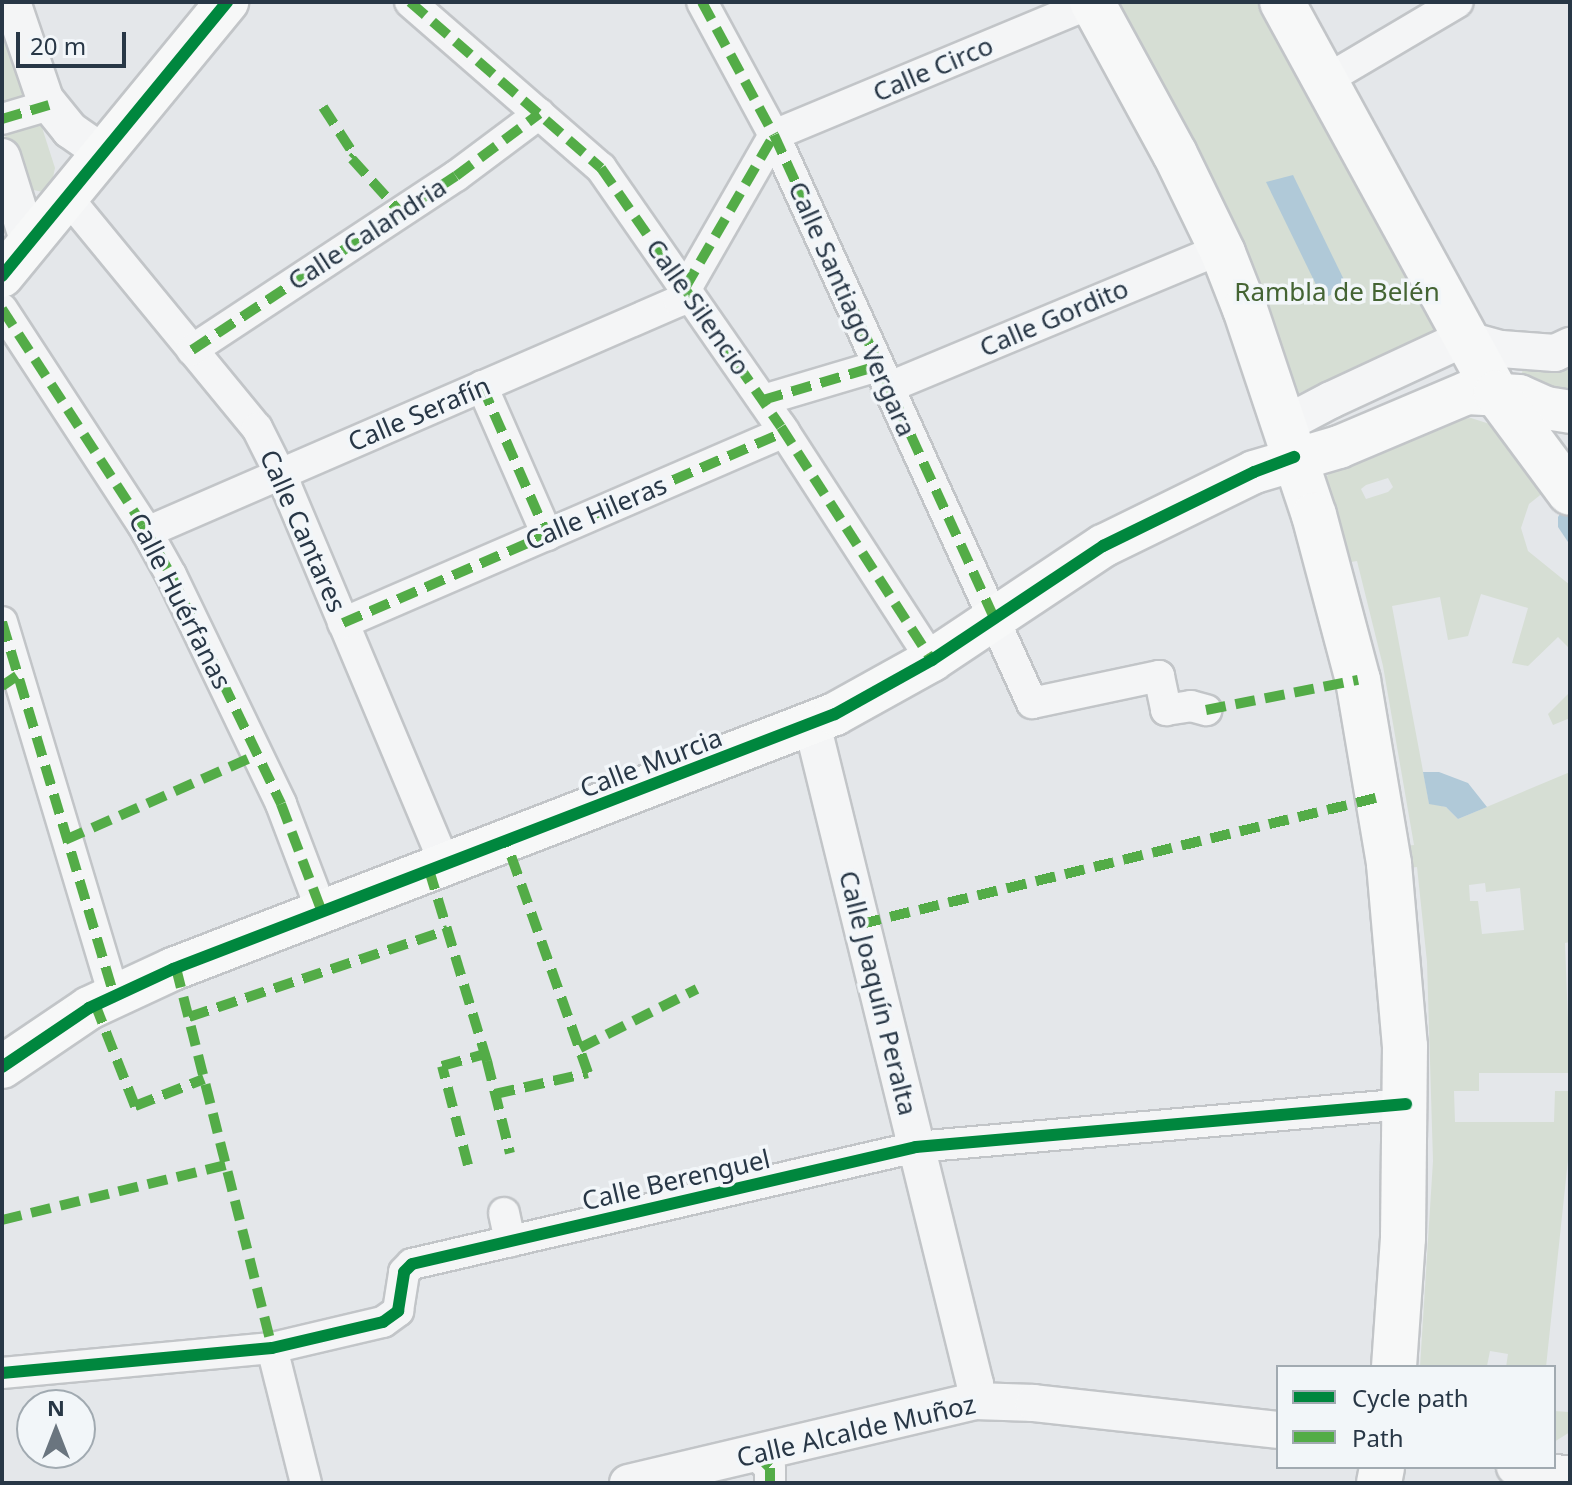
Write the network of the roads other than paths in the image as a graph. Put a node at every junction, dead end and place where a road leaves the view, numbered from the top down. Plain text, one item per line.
1 (12, 2) edge
2 (227, 2) edge
3 (410, 2) edge
4 (702, 2) edge
5 (1092, 2) edge
6 (1282, 2) edge
7 (1458, 2) edge
8 (1326, 80) junction
9 (49, 105) junction
10 (539, 114) junction
11 (2, 119) edge
12 (774, 135) junction
13 (103, 153) junction
14 (2, 157) edge
15 (67, 197) junction
16 (29, 243) junction
17 (1221, 249) junction
18 (2, 276) edge
19 (685, 288) junction
20 (2, 309) edge
21 (192, 350) junction
22 (1565, 351) edge
23 (1478, 374) junction
24 (883, 377) junction
25 (482, 386) junction
26 (763, 400) junction
27 (1570, 412) edge
28 (784, 432) junction
29 (1290, 443) junction
30 (281, 473) junction
31 (1570, 493) edge
32 (147, 532) junction
33 (547, 535) junction
34 (995, 620) junction
35 (2, 622) edge
36 (343, 623) junction
37 (932, 660) junction
38 (10, 681) edge
39 (1206, 710) dead end
40 (812, 724) junction
41 (445, 865) junction
42 (322, 912) junction
43 (114, 995) junction
44 (2, 1067) edge
45 (1406, 1104) junction
46 (916, 1147) junction
47 (272, 1348) junction
48 (1394, 1365) edge
49 (2, 1373) edge
50 (975, 1401) junction
51 (1276, 1430) edge
52 (762, 1468) edge
53 (1529, 1469) edge
54 (1570, 1475) edge
55 (306, 1483) edge
56 (628, 1483) edge

1 - 9 street
2 - 13 main road
3 - 10 street, Calle Silencio
4 - 12 street, Calle Santiago Vergara
5 - 12 street, Calle Circo
5 - 17 main road
6 - 8 main road
7 - 8 street
8 - 23 main road
9 - 11 street
9 - 13 street
10 - 19 street, Calle Silencio
10 - 21 street, Calle Calandria
12 - 19 street
12 - 24 street, Calle Santiago Vergara
13 - 15 main road
14 - 16 street
15 - 16 main road
15 - 21 street, Calle Cantares
16 - 18 main road
17 - 24 street, Calle Gordito
17 - 29 main road
19 - 25 street, Calle Serafín
19 - 26 street, Calle Silencio
20 - 32 street, Calle Huérfanas
21 - 30 street, Calle Cantares
22 - 23 street
23 - 27 main road
23 - 29 main road, Calle Murcia
23 - 31 main road
24 - 26 street, Calle Gordito
24 - 34 street, Calle Santiago Vergara
25 - 30 street, Calle Serafín
25 - 33 street
26 - 28 street, Calle Silencio
28 - 33 street, Calle Hileras
28 - 37 street, Calle Silencio
29 - 34 main road, Calle Murcia
29 - 45 main road
30 - 32 street, Calle Serafín
30 - 36 street, Calle Cantares
32 - 42 street, Calle Huérfanas
33 - 36 street, Calle Hileras
34 - 37 main road, Calle Murcia
34 - 39 street, Calle Santiago Vergara
35 - 38 street
36 - 41 street, Calle Cantares
37 - 40 main road, Calle Murcia
38 - 43 street
40 - 41 main road, Calle Murcia
40 - 46 street, Calle Joaquín Peralta
41 - 42 main road, Calle Murcia
42 - 43 main road, Calle Murcia
43 - 44 main road, Calle Murcia
45 - 46 street, Calle Berenguel
45 - 48 main road
46 - 47 street, Calle Berenguel
46 - 50 street, Calle Joaquín Peralta
47 - 49 street, Calle Berenguel
47 - 55 street
50 - 51 street, Calle Alcalde Muñoz
50 - 52 street, Calle Alcalde Muñoz
52 - 56 street, Calle Alcalde Muñoz
53 - 54 street

